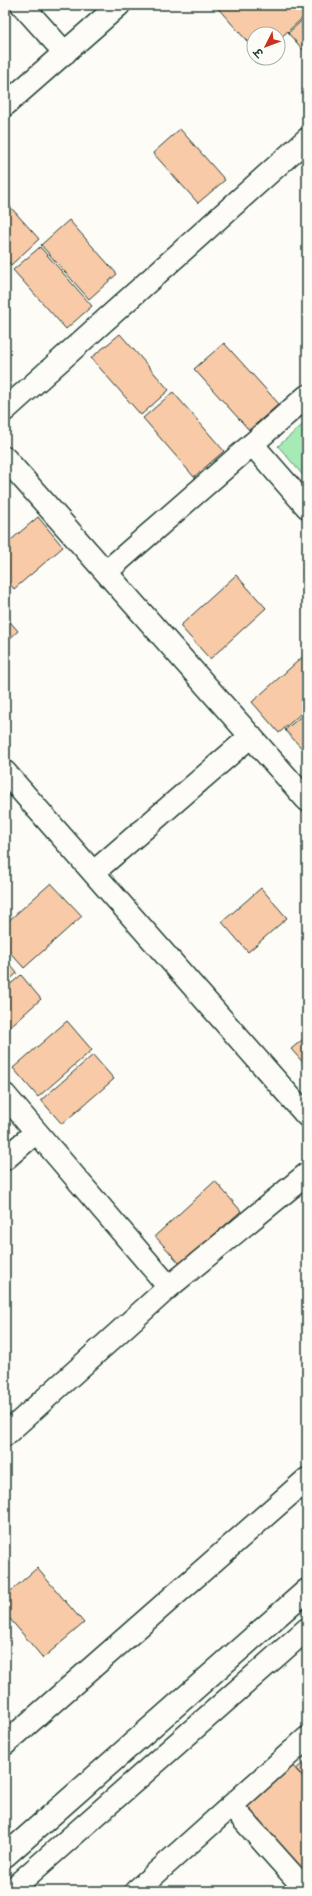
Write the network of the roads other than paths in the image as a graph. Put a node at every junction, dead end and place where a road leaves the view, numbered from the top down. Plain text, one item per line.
1 (22, 5) edge
2 (119, 5) edge
3 (65, 53) junction
4 (5, 105) edge
5 (307, 138) edge
6 (307, 396) edge
7 (5, 410) edge
8 (252, 444) junction
9 (5, 458) edge
10 (307, 507) edge
11 (106, 572) junction
12 (251, 736) junction
13 (5, 772) edge
14 (307, 800) edge
15 (94, 872) junction
16 (5, 1095) edge
17 (307, 1116) edge
18 (36, 1132) junction
19 (5, 1159) edge
20 (307, 1174) edge
21 (169, 1287) junction
22 (5, 1435) edge
23 (307, 1480) edge
24 (307, 1590) edge
25 (307, 1629) edge
26 (307, 1738) edge
27 (5, 1744) edge
28 (231, 1806) junction
29 (5, 1856) edge
30 (10, 1891) edge
31 (136, 1891) edge
32 (307, 1891) edge

1 - 3 street
2 - 3 street
3 - 4 street
5 - 7 street
6 - 8 street
8 - 10 street
8 - 11 street
9 - 11 street
11 - 12 street
12 - 14 street
12 - 15 street
13 - 15 street
15 - 17 street
16 - 18 street
18 - 19 street
18 - 21 street
20 - 21 street
21 - 22 street
23 - 27 street
24 - 29 street
25 - 30 street
26 - 28 street
28 - 31 street
28 - 32 street

